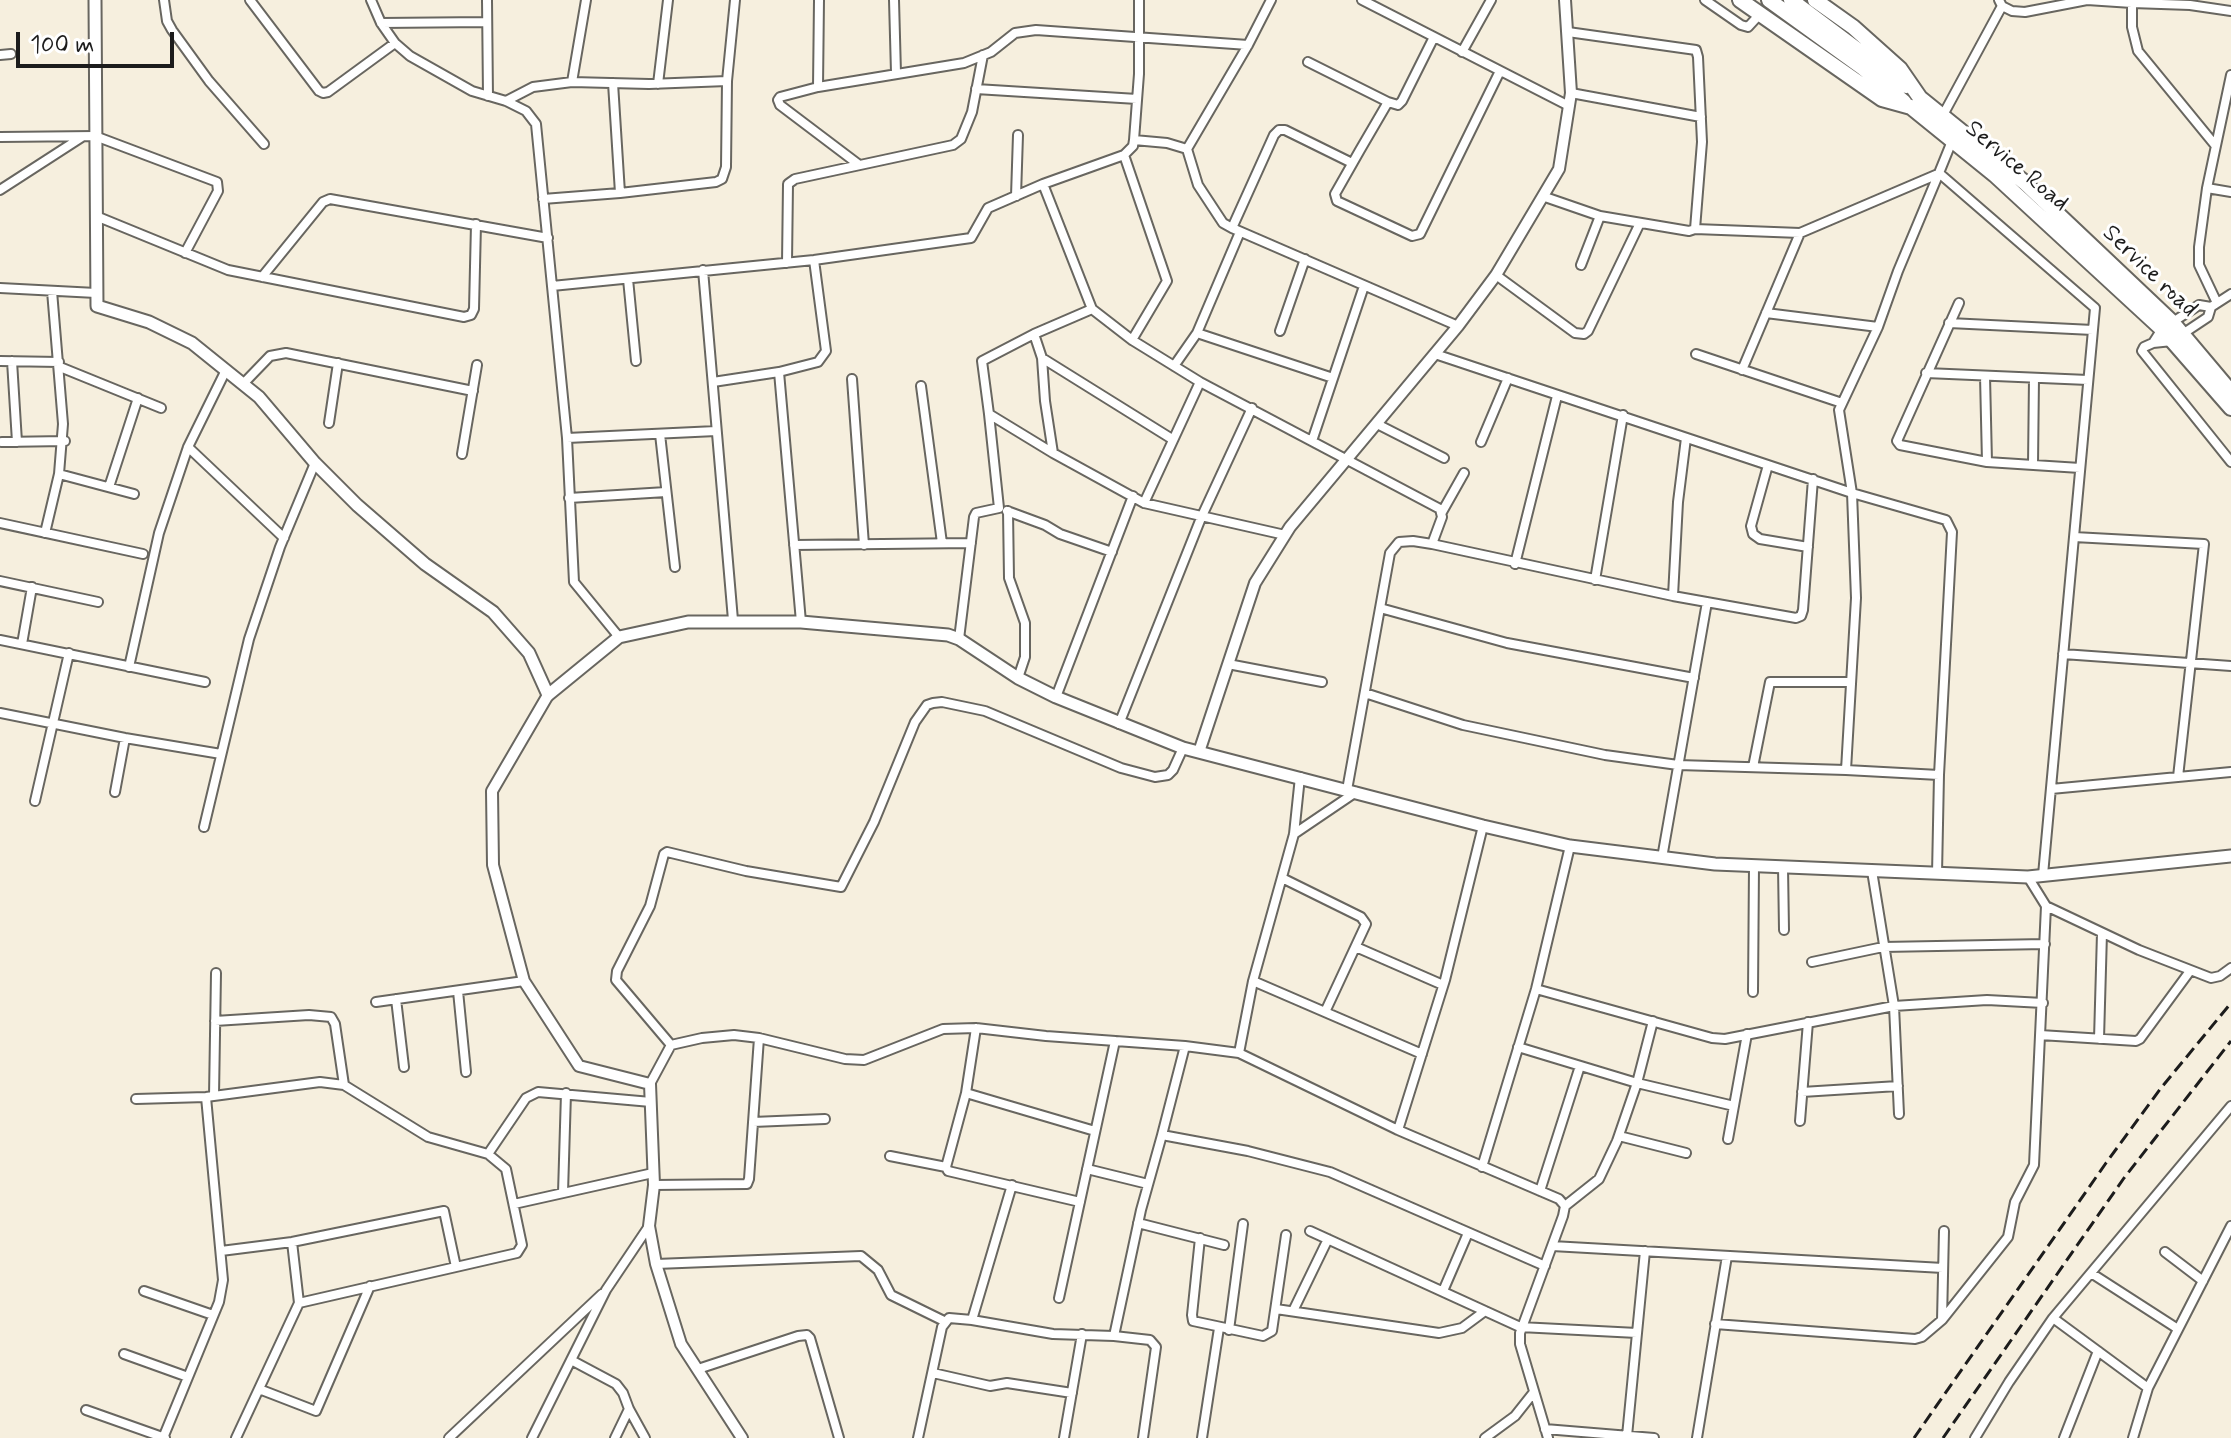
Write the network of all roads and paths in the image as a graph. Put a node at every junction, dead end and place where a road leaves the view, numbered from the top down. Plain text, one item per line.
1 (95, 0) edge
2 (164, 0) edge
3 (250, 0) edge
4 (371, 0) edge
5 (487, 0) edge
6 (586, 0) edge
7 (668, 0) edge
8 (735, 0) edge
9 (819, 0) edge
10 (894, 0) edge
11 (1139, 0) edge
12 (1271, 0) edge
13 (1491, 0) edge
14 (1565, 0) edge
15 (1705, 0) edge
16 (1740, 0) edge
17 (1769, 0) edge
18 (1791, 0) edge
19 (1815, 0) edge
20 (1364, 1) edge
21 (2150, 2) edge
22 (2000, 3) edge
23 (2132, 3) junction
24 (2231, 11) edge
25 (1760, 14) junction
26 (487, 22) junction
27 (381, 23) junction
28 (1568, 32) junction
29 (1140, 37) junction
30 (1434, 37) junction
31 (395, 43) junction
32 (1248, 45) junction
33 (1462, 52) junction
34 (11, 54) dead end
35 (0, 55) edge
36 (983, 55) junction
37 (1308, 62) dead end
38 (1500, 71) junction
39 (896, 73) junction
40 (2231, 75) edge
41 (727, 81) junction
42 (572, 82) junction
43 (613, 83) junction
44 (658, 84) junction
45 (818, 87) junction
46 (976, 89) junction
47 (1571, 93) junction
48 (488, 96) junction
49 (1137, 99) junction
50 (506, 101) junction
51 (1388, 102) junction
52 (1916, 102) junction
53 (1569, 106) junction
54 (1943, 115) junction
55 (1701, 117) junction
56 (1018, 135) dead end
57 (82, 136) junction
58 (95, 136) junction
59 (0, 137) edge
60 (1134, 140) junction
61 (1952, 141) junction
62 (264, 144) dead end
63 (2215, 145) junction
64 (1187, 149) junction
65 (1124, 155) junction
66 (1352, 163) junction
67 (858, 164) junction
68 (1939, 173) junction
69 (1043, 184) junction
70 (2207, 188) junction
71 (0, 190) edge
72 (2231, 192) edge
73 (620, 193) junction
74 (1016, 196) junction
75 (1545, 197) junction
76 (543, 199) junction
77 (96, 216) junction
78 (1600, 216) junction
79 (1640, 223) junction
80 (476, 224) junction
81 (1695, 229) junction
82 (1236, 230) junction
83 (1800, 233) junction
84 (548, 238) junction
85 (185, 253) junction
86 (1305, 259) junction
87 (814, 260) junction
88 (787, 263) junction
89 (1581, 265) dead end
90 (703, 270) junction
91 (1496, 275) junction
92 (262, 277) junction
93 (628, 279) junction
94 (552, 286) junction
95 (1364, 286) junction
96 (0, 288) edge
97 (52, 291) junction
98 (96, 293) junction
99 (2230, 298) edge
100 (1959, 303) dead end
101 (2214, 305) junction
102 (1092, 309) junction
103 (1766, 313) junction
104 (1949, 323) junction
105 (1458, 326) junction
106 (1878, 327) junction
107 (2093, 330) junction
108 (1280, 331) dead end
109 (2172, 332) junction
110 (1197, 333) junction
111 (1034, 334) junction
112 (1132, 340) junction
113 (2153, 343) junction
114 (1435, 354) junction
115 (1696, 354) dead end
116 (1042, 358) junction
117 (0, 361) edge
118 (12, 361) junction
119 (636, 361) dead end
120 (338, 363) junction
121 (60, 364) junction
122 (477, 365) dead end
123 (1174, 366) junction
124 (226, 370) junction
125 (1742, 370) junction
126 (779, 372) junction
127 (1926, 373) junction
128 (1985, 376) junction
129 (1333, 378) junction
130 (1508, 378) junction
131 (2034, 378) junction
132 (852, 379) dead end
133 (2088, 380) junction
134 (713, 382) junction
135 (1200, 382) junction
136 (243, 384) junction
137 (921, 386) dead end
138 (473, 391) junction
139 (2231, 392) edge
140 (1557, 396) junction
141 (138, 398) junction
142 (1842, 403) junction
143 (161, 408) dead end
144 (1252, 408) junction
145 (2231, 408) edge
146 (989, 414) junction
147 (1623, 415) junction
148 (329, 423) dead end
149 (1377, 424) junction
150 (716, 431) junction
151 (660, 434) junction
152 (567, 438) junction
153 (1686, 438) junction
154 (1172, 439) junction
155 (64, 441) junction
156 (1312, 441) junction
157 (2, 442) dead end
158 (17, 442) junction
159 (1481, 442) dead end
160 (188, 447) junction
161 (1053, 453) junction
162 (462, 454) dead end
163 (1444, 458) dead end
164 (1347, 460) junction
165 (1987, 462) junction
166 (2231, 462) edge
167 (315, 463) junction
168 (1768, 465) junction
169 (2033, 465) junction
170 (2080, 468) junction
171 (1464, 473) dead end
172 (59, 474) junction
173 (1813, 479) junction
174 (109, 487) junction
175 (666, 492) junction
176 (1852, 493) junction
177 (134, 494) dead end
178 (1133, 496) junction
179 (569, 498) junction
180 (1144, 503) junction
181 (1004, 510) junction
182 (1442, 512) junction
183 (1201, 518) junction
184 (0, 523) edge
185 (45, 533) junction
186 (1285, 535) junction
187 (2074, 537) junction
188 (284, 538) junction
189 (942, 543) junction
190 (971, 543) junction
191 (1432, 544) junction
192 (794, 545) junction
193 (864, 545) junction
194 (1808, 547) junction
195 (1112, 552) junction
196 (143, 554) dead end
197 (1515, 564) junction
198 (675, 567) dead end
199 (1595, 580) junction
200 (0, 581) edge
201 (32, 587) junction
202 (1673, 596) junction
203 (98, 602) dead end
204 (1707, 602) junction
205 (1380, 608) junction
206 (733, 620) junction
207 (801, 622) junction
208 (619, 637) junction
209 (959, 639) junction
210 (0, 640) edge
211 (22, 644) junction
212 (69, 653) junction
213 (2063, 654) junction
214 (2190, 663) junction
215 (1228, 664) junction
216 (2231, 666) edge
217 (129, 667) junction
218 (1018, 678) junction
219 (1694, 678) junction
220 (205, 682) dead end
221 (1322, 682) dead end
222 (1851, 682) junction
223 (1365, 693) junction
224 (548, 695) junction
225 (1056, 697) junction
226 (0, 713) edge
227 (53, 724) junction
228 (1119, 724) junction
229 (125, 738) junction
230 (1183, 748) junction
231 (1199, 752) junction
232 (221, 754) junction
233 (1678, 765) junction
234 (1753, 767) junction
235 (1846, 770) junction
236 (2231, 772) edge
237 (1939, 775) junction
238 (1300, 777) junction
239 (2178, 777) junction
240 (2051, 789) junction
241 (1352, 791) junction
242 (115, 792) dead end
243 (35, 801) dead end
244 (1483, 826) junction
245 (204, 827) dead end
246 (1294, 834) junction
247 (1570, 846) junction
248 (2231, 856) edge
249 (1662, 858) junction
250 (1754, 866) junction
251 (1783, 867) junction
252 (1872, 871) junction
253 (1937, 874) junction
254 (2043, 875) junction
255 (2028, 877) junction
256 (1282, 878) junction
257 (2046, 906) junction
258 (1784, 930) dead end
259 (2102, 933) junction
260 (2045, 944) junction
261 (1356, 947) junction
262 (1883, 947) junction
263 (1812, 962) dead end
264 (2231, 968) edge
265 (2190, 971) junction
266 (216, 973) dead end
267 (524, 981) junction
268 (1253, 981) junction
269 (1443, 985) junction
270 (1536, 989) junction
271 (458, 991) junction
272 (1753, 992) dead end
273 (396, 999) junction
274 (376, 1002) dead end
275 (2043, 1003) junction
276 (1894, 1006) junction
277 (1325, 1012) junction
278 (215, 1021) junction
279 (1653, 1021) junction
280 (1808, 1022) junction
281 (976, 1028) junction
282 (1747, 1034) junction
283 (2040, 1035) junction
284 (759, 1038) junction
285 (2099, 1039) junction
286 (1115, 1041) junction
287 (671, 1045) junction
288 (1185, 1046) junction
289 (1518, 1047) junction
290 (1239, 1053) junction
291 (1422, 1054) junction
292 (1580, 1066) junction
293 (404, 1067) dead end
294 (466, 1072) dead end
295 (1637, 1083) junction
296 (650, 1084) junction
297 (344, 1085) junction
298 (1898, 1086) junction
299 (1802, 1092) junction
300 (566, 1093) junction
301 (966, 1093) junction
302 (210, 1096) junction
303 (136, 1099) dead end
304 (651, 1102) junction
305 (1734, 1106) junction
306 (2231, 1106) edge
307 (1899, 1114) dead end
308 (825, 1119) dead end
309 (1800, 1121) dead end
310 (753, 1122) junction
311 (1398, 1130) junction
312 (1095, 1131) junction
313 (1162, 1135) junction
314 (1619, 1136) junction
315 (1728, 1139) dead end
316 (1686, 1153) dead end
317 (488, 1154) junction
318 (890, 1156) dead end
319 (946, 1167) junction
320 (1482, 1167) junction
321 (1087, 1169) junction
322 (653, 1173) junction
323 (1148, 1184) junction
324 (654, 1185) junction
325 (1012, 1185) junction
326 (1540, 1191) junction
327 (563, 1193) junction
328 (1080, 1202) junction
329 (514, 1204) junction
330 (1565, 1206) junction
331 (1138, 1223) junction
332 (1243, 1224) dead end
333 (649, 1226) junction
334 (2231, 1226) edge
335 (1310, 1231) dead end
336 (1944, 1231) dead end
337 (1468, 1233) junction
338 (1286, 1235) dead end
339 (1200, 1238) junction
340 (1328, 1239) junction
341 (292, 1242) junction
342 (1224, 1245) dead end
343 (1552, 1246) junction
344 (221, 1251) junction
345 (1645, 1251) junction
346 (2165, 1252) dead end
347 (1727, 1256) junction
348 (656, 1264) junction
349 (1545, 1266) junction
350 (456, 1267) junction
351 (1943, 1268) junction
352 (2091, 1273) junction
353 (2203, 1281) junction
354 (370, 1286) junction
355 (606, 1290) junction
356 (144, 1291) dead end
357 (1443, 1291) junction
358 (1059, 1298) dead end
359 (299, 1303) junction
360 (1276, 1309) junction
361 (1293, 1311) junction
362 (1485, 1311) junction
363 (213, 1315) junction
364 (2053, 1318) junction
365 (972, 1320) junction
366 (1942, 1320) junction
367 (944, 1321) junction
368 (1715, 1324) junction
369 (1520, 1327) junction
370 (1219, 1328) junction
371 (2178, 1329) junction
372 (1229, 1330) junction
373 (1637, 1333) junction
374 (1082, 1334) junction
375 (1114, 1336) junction
376 (2098, 1351) junction
377 (124, 1354) dead end
378 (571, 1360) junction
379 (698, 1369) junction
380 (933, 1373) junction
381 (188, 1377) junction
382 (2148, 1388) junction
383 (259, 1389) junction
384 (1534, 1392) junction
385 (1072, 1393) junction
386 (629, 1409) junction
387 (86, 1410) dead end
388 (1546, 1434) edge
389 (1627, 1436) junction
390 (164, 1438) edge
391 (236, 1438) edge
392 (449, 1438) edge
393 (532, 1438) edge
394 (615, 1438) edge
395 (645, 1438) edge
396 (742, 1438) edge
397 (839, 1438) edge
398 (918, 1438) edge
399 (1064, 1438) edge
400 (1143, 1438) edge
401 (1202, 1438) edge
402 (1485, 1438) edge
403 (1654, 1438) edge
404 (1697, 1438) edge
405 (1975, 1438) edge
406 (2064, 1438) edge
407 (2133, 1438) edge

1 - 58 main road
2 - 62 street
3 - 31 street
4 - 27 street
5 - 26 street
6 - 42 street
7 - 44 street
8 - 41 street
9 - 45 street
10 - 39 street
11 - 29 street
12 - 32 street
13 - 33 street
14 - 28 street
15 - 25 street
16 - 25 highway, Service Road
17 - 52 highway
18 - 52 highway
19 - 52 highway, Service road
20 - 30 street
21 - 23 street
21 - 24 street
22 - 23 street
22 - 54 street
23 - 63 street
25 - 52 highway, Service Road
26 - 27 street
26 - 48 street
27 - 31 street
28 - 47 street
28 - 55 street
29 - 32 street
29 - 36 street
29 - 49 street
30 - 33 street
30 - 51 street
31 - 48 street
32 - 64 street
33 - 38 street
34 - 35 street
36 - 39 street
36 - 46 street
37 - 51 street
38 - 53 street
38 - 66 street
39 - 45 street
40 - 63 street
41 - 44 street
41 - 73 street
42 - 43 street
42 - 50 street
43 - 44 street
43 - 73 street
45 - 67 street
46 - 49 street
46 - 67 street
47 - 53 street
47 - 55 street
48 - 50 street
49 - 60 street
50 - 76 street
51 - 66 street
52 - 54 highway, Service road
52 - 61 highway, Service Road
53 - 75 street
54 - 109 highway, Service road
55 - 81 street
56 - 74 street
57 - 58 street
57 - 59 street
57 - 71 street
58 - 77 main road
58 - 85 street
60 - 64 street
60 - 65 street
61 - 68 street
61 - 109 highway, Service Road
63 - 70 street
64 - 82 street
65 - 69 street
65 - 112 street
66 - 82 street
67 - 88 street
68 - 83 street
68 - 106 street
68 - 107 street
69 - 74 street
69 - 102 street
70 - 72 street
70 - 101 street
73 - 76 street
74 - 87 street
75 - 78 street
75 - 91 street
76 - 84 street
77 - 85 street
77 - 98 main road
78 - 79 street
78 - 89 street
79 - 81 street
79 - 91 street
80 - 84 street
80 - 92 street
80 - 92 street
81 - 83 street
82 - 86 street
82 - 110 street
83 - 103 street
84 - 94 street
85 - 92 street
86 - 95 street
86 - 108 street
87 - 88 street
87 - 126 street
88 - 90 street
90 - 93 street
90 - 134 street
91 - 105 street
93 - 94 street
93 - 119 street
94 - 152 street
95 - 105 street
95 - 129 street
96 - 97 street
97 - 98 street
97 - 121 street
98 - 124 main road
99 - 101 street
100 - 104 street
101 - 109 street
101 - 109 street
102 - 111 street
102 - 112 street
103 - 106 street
103 - 125 street
104 - 107 street
104 - 127 street
105 - 114 street
106 - 142 street
107 - 133 street
109 - 113 street
109 - 113 street
109 - 139 highway, Service road
109 - 145 highway, Service Road
110 - 123 street
110 - 129 street
111 - 116 street
111 - 146 street
112 - 123 street
113 - 166 street
114 - 130 street
114 - 149 street
115 - 125 street
116 - 154 street
116 - 161 street
117 - 118 street
118 - 121 street
118 - 158 street
120 - 136 street
120 - 138 street
120 - 148 street
121 - 141 street
121 - 155 street
122 - 138 street
123 - 135 street
124 - 136 main road
124 - 160 street
125 - 142 street
126 - 134 street
126 - 192 street
127 - 128 street
127 - 165 street
128 - 131 street
128 - 165 street
129 - 156 street
130 - 140 street
130 - 159 street
131 - 133 street
131 - 169 street
132 - 193 street
133 - 170 street
134 - 150 street
135 - 144 street
135 - 154 street
136 - 167 main road
137 - 189 street
138 - 162 street
140 - 147 street
140 - 197 street
141 - 143 street
141 - 174 street
142 - 176 street
144 - 156 street
144 - 183 street
146 - 161 street
146 - 181 street
147 - 153 street
147 - 199 street
149 - 163 street
149 - 164 street
150 - 151 street
150 - 206 street
151 - 152 street
151 - 175 street
152 - 179 street
153 - 168 street
153 - 202 street
154 - 180 street
155 - 158 street
155 - 172 street
156 - 164 street
157 - 158 street
160 - 188 street
160 - 217 street
161 - 178 street
164 - 182 street
164 - 186 street
165 - 169 street
167 - 188 street
167 - 224 main road
168 - 173 street
168 - 194 street
169 - 170 street
170 - 187 street
171 - 182 street
172 - 174 street
172 - 185 street
173 - 176 street
173 - 194 street
174 - 177 street
175 - 179 street
175 - 198 street
176 - 222 street
176 - 237 street
178 - 180 street
178 - 195 street
179 - 208 street
180 - 183 street
181 - 190 street
181 - 195 street
181 - 218 street
182 - 191 street
183 - 186 street
183 - 228 street
184 - 185 street
185 - 196 street
186 - 215 street
187 - 213 street
187 - 214 street
188 - 232 street
189 - 190 street
189 - 193 street
190 - 209 street
191 - 197 street
191 - 205 street
192 - 193 street
192 - 207 street
194 - 204 street
195 - 225 street
197 - 199 street
199 - 202 street
200 - 201 street
201 - 203 street
201 - 211 street
202 - 204 street
204 - 219 street
205 - 219 street
205 - 223 street
206 - 207 main road
206 - 208 main road
207 - 209 main road
208 - 224 main road
209 - 218 main road
210 - 211 street
211 - 212 street
212 - 217 street
212 - 227 street
213 - 214 street
213 - 240 street
214 - 216 street
214 - 239 street
215 - 221 street
215 - 231 street
217 - 220 street
218 - 225 main road
219 - 233 street
222 - 234 street
222 - 235 street
223 - 233 street
223 - 241 street
224 - 267 street
225 - 228 main road
226 - 227 street
227 - 229 street
227 - 243 street
228 - 230 main road
229 - 232 street
229 - 242 street
230 - 231 main road
230 - 287 street
231 - 238 main road
232 - 245 street
233 - 234 street
233 - 249 street
234 - 235 street
235 - 237 street
236 - 239 street
237 - 253 street
238 - 241 main road
238 - 246 street
239 - 240 street
240 - 254 street
241 - 244 main road
241 - 246 street
244 - 247 main road
244 - 269 street
246 - 256 street
247 - 249 main road
247 - 270 street
248 - 254 main road
249 - 250 main road
250 - 251 main road
250 - 272 street
251 - 252 main road
251 - 258 street
252 - 253 main road
252 - 262 street
253 - 255 main road
254 - 255 main road
255 - 257 street
256 - 261 street
256 - 268 street
257 - 259 street
257 - 260 street
259 - 265 street
259 - 285 street
260 - 262 street
260 - 275 street
261 - 269 street
261 - 277 street
262 - 263 street
262 - 276 street
264 - 265 street
265 - 285 street
266 - 278 street
267 - 271 street
267 - 296 street
268 - 277 street
268 - 290 street
269 - 291 street
270 - 279 street
270 - 289 street
271 - 273 street
271 - 294 street
273 - 274 street
273 - 293 street
275 - 276 street
275 - 283 street
276 - 280 street
276 - 298 street
277 - 291 street
278 - 297 street
278 - 302 street
279 - 282 street
279 - 295 street
280 - 282 street
280 - 299 street
281 - 284 street
281 - 286 street
281 - 301 street
282 - 305 street
283 - 285 street
283 - 366 street
284 - 287 street
284 - 310 street
286 - 288 street
286 - 312 street
287 - 296 street
288 - 290 street
288 - 313 street
289 - 292 street
289 - 320 street
290 - 311 street
291 - 311 street
292 - 295 street
292 - 326 street
295 - 305 street
295 - 314 street
296 - 304 street
297 - 302 street
297 - 317 street
298 - 299 street
298 - 307 street
299 - 309 street
300 - 304 street
300 - 317 street
300 - 327 street
301 - 312 street
301 - 319 street
302 - 303 street
302 - 344 street
304 - 322 street
305 - 315 street
306 - 352 street
308 - 310 street
310 - 324 street
311 - 320 street
312 - 321 street
313 - 323 street
313 - 337 street
314 - 316 street
314 - 330 street
317 - 329 street
318 - 319 street
319 - 325 street
320 - 326 street
321 - 323 street
321 - 328 street
322 - 324 street
322 - 327 street
323 - 331 street
324 - 333 street
325 - 328 street
325 - 365 street
326 - 330 street
327 - 329 street
328 - 358 street
329 - 350 street
330 - 343 street
331 - 339 street
331 - 375 street
332 - 372 street
333 - 348 street
333 - 355 street
334 - 353 street
335 - 340 street
336 - 351 street
337 - 349 street
337 - 357 street
338 - 360 street
339 - 342 street
339 - 370 street
340 - 357 street
340 - 361 street
341 - 344 street
341 - 350 street
341 - 359 street
343 - 345 street
343 - 349 street
344 - 363 street
345 - 347 street
345 - 373 street
346 - 353 street
347 - 351 street
347 - 368 street
348 - 367 street
348 - 379 street
349 - 369 street
350 - 354 street
351 - 366 street
352 - 364 street
352 - 371 street
353 - 371 street
354 - 359 street
354 - 383 street
355 - 378 street
355 - 392 street
356 - 363 street
357 - 362 street
359 - 383 street
360 - 361 street
360 - 372 street
361 - 362 street
362 - 369 street
363 - 381 street
364 - 376 street
364 - 405 street
365 - 367 street
365 - 374 street
366 - 368 street
367 - 380 street
368 - 404 street
369 - 373 street
369 - 384 street
370 - 372 street
370 - 401 street
371 - 382 street
373 - 389 street
374 - 375 street
374 - 385 street
375 - 400 street
376 - 382 street
376 - 406 street
377 - 381 street
378 - 386 street
378 - 393 street
379 - 396 street
379 - 397 street
380 - 385 street
380 - 398 street
381 - 390 street
382 - 407 street
383 - 391 street
384 - 388 street
384 - 402 street
385 - 399 street
386 - 394 street
386 - 395 street
387 - 390 street
388 - 389 street
389 - 403 street

